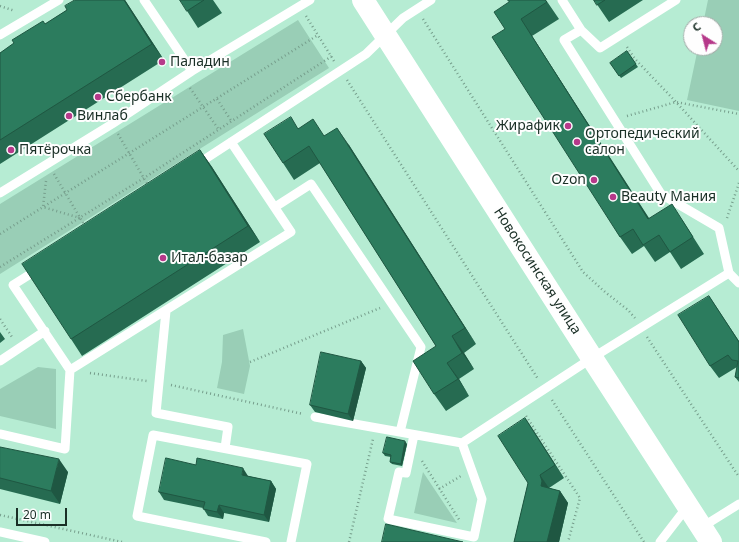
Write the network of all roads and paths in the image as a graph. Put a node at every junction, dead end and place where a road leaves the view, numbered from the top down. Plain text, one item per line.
1 (59, 0) edge
2 (144, 0) edge
3 (310, 0) edge
4 (364, 0) edge
5 (431, 0) edge
6 (562, 0) edge
7 (676, 0) edge
8 (301, 6) junction
9 (416, 9) junction
10 (580, 30) junction
11 (385, 34) junction
12 (318, 35) junction
13 (0, 36) edge
14 (620, 36) junction
15 (332, 56) junction
16 (340, 70) junction
17 (192, 71) junction
18 (183, 77) junction
19 (217, 98) junction
20 (676, 102) junction
21 (203, 107) junction
22 (739, 114) edge
23 (614, 119) junction
24 (232, 122) junction
25 (112, 124) junction
26 (219, 130) junction
27 (241, 135) junction
28 (230, 143) junction
29 (129, 153) junction
30 (48, 163) junction
31 (191, 169) edge
32 (739, 171) edge
33 (144, 178) junction
34 (739, 183) edge
35 (150, 188) edge
36 (0, 193) edge
37 (65, 193) junction
38 (43, 207) junction
39 (275, 207) junction
40 (80, 218) junction
41 (719, 228) junction
42 (87, 229) edge
43 (0, 234) edge
44 (46, 264) edge
45 (0, 267) edge
46 (729, 273) junction
47 (739, 284) edge
48 (392, 303) junction
49 (166, 311) junction
50 (0, 319) edge
51 (641, 327) junction
52 (45, 331) junction
53 (19, 349) junction
54 (592, 358) junction
55 (0, 361) edge
56 (250, 362) dead end
57 (70, 370) junction
58 (159, 382) junction
59 (545, 388) junction
60 (519, 406) junction
61 (315, 417) joint
62 (376, 428) junction
63 (400, 432) junction
64 (0, 434) edge
65 (414, 435) junction
66 (462, 443) junction
67 (412, 445) junction
68 (225, 448) junction
69 (472, 469) junction
70 (739, 477) edge
71 (439, 489) junction
72 (739, 504) edge
73 (688, 506) junction
74 (0, 515) edge
75 (0, 532) edge
76 (707, 535) edge
77 (470, 536) junction
78 (46, 542) edge
79 (122, 542) edge
80 (266, 542) edge
81 (291, 542) edge
82 (349, 542) edge
83 (568, 542) edge
84 (644, 542) edge
85 (660, 542) edge

1 - 13 lane
2 - 17 lane
3 - 8 lane
4 - 11 street, Новокосинская улица
5 - 9 lane
6 - 10 lane
7 - 14 lane
8 - 12 path
8 - 17 lane
9 - 11 lane
9 - 51 path
10 - 14 lane
10 - 23 lane
11 - 16 lane
11 - 54 street, Новокосинская улица
12 - 15 path
12 - 19 path
14 - 20 path
15 - 16 path
15 - 24 path
16 - 27 lane
16 - 59 path
17 - 18 lane
18 - 21 path
18 - 25 lane
19 - 21 path
19 - 24 path
20 - 22 path
20 - 23 path
20 - 32 path
21 - 26 path
21 - 29 path
23 - 41 lane
24 - 26 path
24 - 27 path
25 - 29 path
25 - 30 lane
26 - 28 path
26 - 33 path
27 - 28 lane
28 - 31 lane
28 - 39 lane
29 - 33 path
29 - 37 path
30 - 36 lane
30 - 37 path
30 - 38 path
33 - 35 path
33 - 40 path
34 - 41 path
37 - 38 path
37 - 40 path
38 - 40 path
38 - 43 path
39 - 48 lane
39 - 49 lane
40 - 42 path
40 - 45 path
41 - 46 lane
44 - 52 lane
46 - 47 lane
46 - 51 lane
48 - 56 path
48 - 63 lane
49 - 57 lane
49 - 58 lane
50 - 53 path
51 - 54 lane
51 - 70 path
52 - 53 lane
52 - 57 lane
53 - 55 lane
54 - 59 lane
54 - 73 street, Новокосинская улица
57 - 58 path
57 - 64 lane
58 - 61 path
58 - 68 lane
59 - 60 lane
59 - 84 path
60 - 66 lane
60 - 83 path
61 - 62 lane
62 - 63 lane
62 - 82 path
63 - 65 lane
65 - 66 lane
65 - 67 lane
66 - 69 lane
67 - 71 path
67 - 77 lane
68 - 80 lane
68 - 81 lane
69 - 71 path
69 - 77 lane
71 - 77 path
72 - 76 lane
73 - 76 street, Новокосинская улица
73 - 85 lane
74 - 79 path
75 - 78 lane

